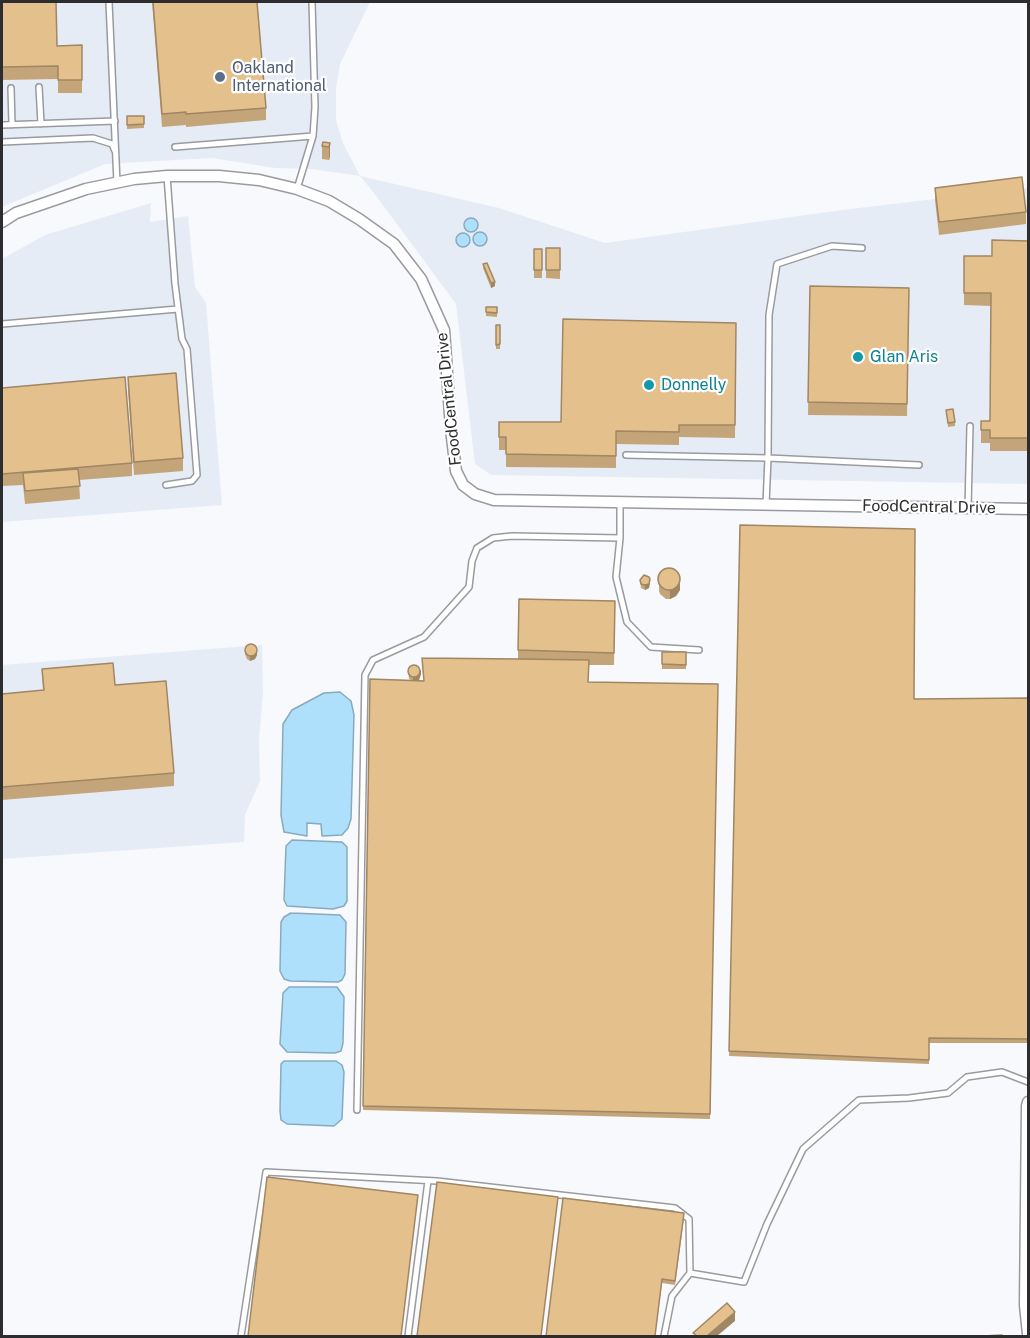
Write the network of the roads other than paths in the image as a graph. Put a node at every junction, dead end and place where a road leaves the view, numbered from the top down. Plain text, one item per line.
1 (109, 2) edge
2 (312, 2) edge
3 (39, 87) dead end
4 (11, 88) dead end
5 (115, 121) junction
6 (40, 124) junction
7 (2, 125) edge
8 (12, 125) junction
9 (313, 136) junction
10 (2, 142) edge
11 (175, 147) dead end
12 (116, 152) junction
13 (167, 176) junction
14 (117, 183) junction
15 (297, 189) junction
16 (2, 222) edge
17 (862, 248) dead end
18 (178, 309) junction
19 (2, 324) edge
20 (970, 426) dead end
21 (626, 455) dead end
22 (768, 458) junction
23 (919, 465) dead end
24 (166, 485) dead end
25 (620, 503) junction
26 (766, 504) junction
27 (968, 508) junction
28 (1029, 508) edge
29 (620, 538) junction
30 (699, 650) dead end
31 (1029, 1082) edge
32 (1029, 1102) edge
33 (357, 1110) dead end
34 (428, 1181) junction
35 (690, 1273) junction
36 (1029, 1334) edge
37 (241, 1336) edge
38 (408, 1336) edge
39 (664, 1336) edge

1 - 5 lane
2 - 9 lane
3 - 6 lane
4 - 8 lane
5 - 6 lane
5 - 12 lane
6 - 8 lane
7 - 8 lane
9 - 11 lane
9 - 15 lane
10 - 12 lane
12 - 14 lane
13 - 14 street, FoodCentral Drive
13 - 15 street, FoodCentral Drive
13 - 18 lane
14 - 16 street, FoodCentral Drive
15 - 25 street, FoodCentral Drive
17 - 22 lane
18 - 19 lane
18 - 24 lane
20 - 27 lane
21 - 22 lane
22 - 23 lane
22 - 26 lane
25 - 26 street, FoodCentral Drive
25 - 29 lane
26 - 27 street, FoodCentral Drive
27 - 28 street, FoodCentral Drive
29 - 30 lane
29 - 33 lane
31 - 35 lane
32 - 36 street
34 - 35 lane
34 - 37 lane
34 - 38 lane
35 - 39 lane

